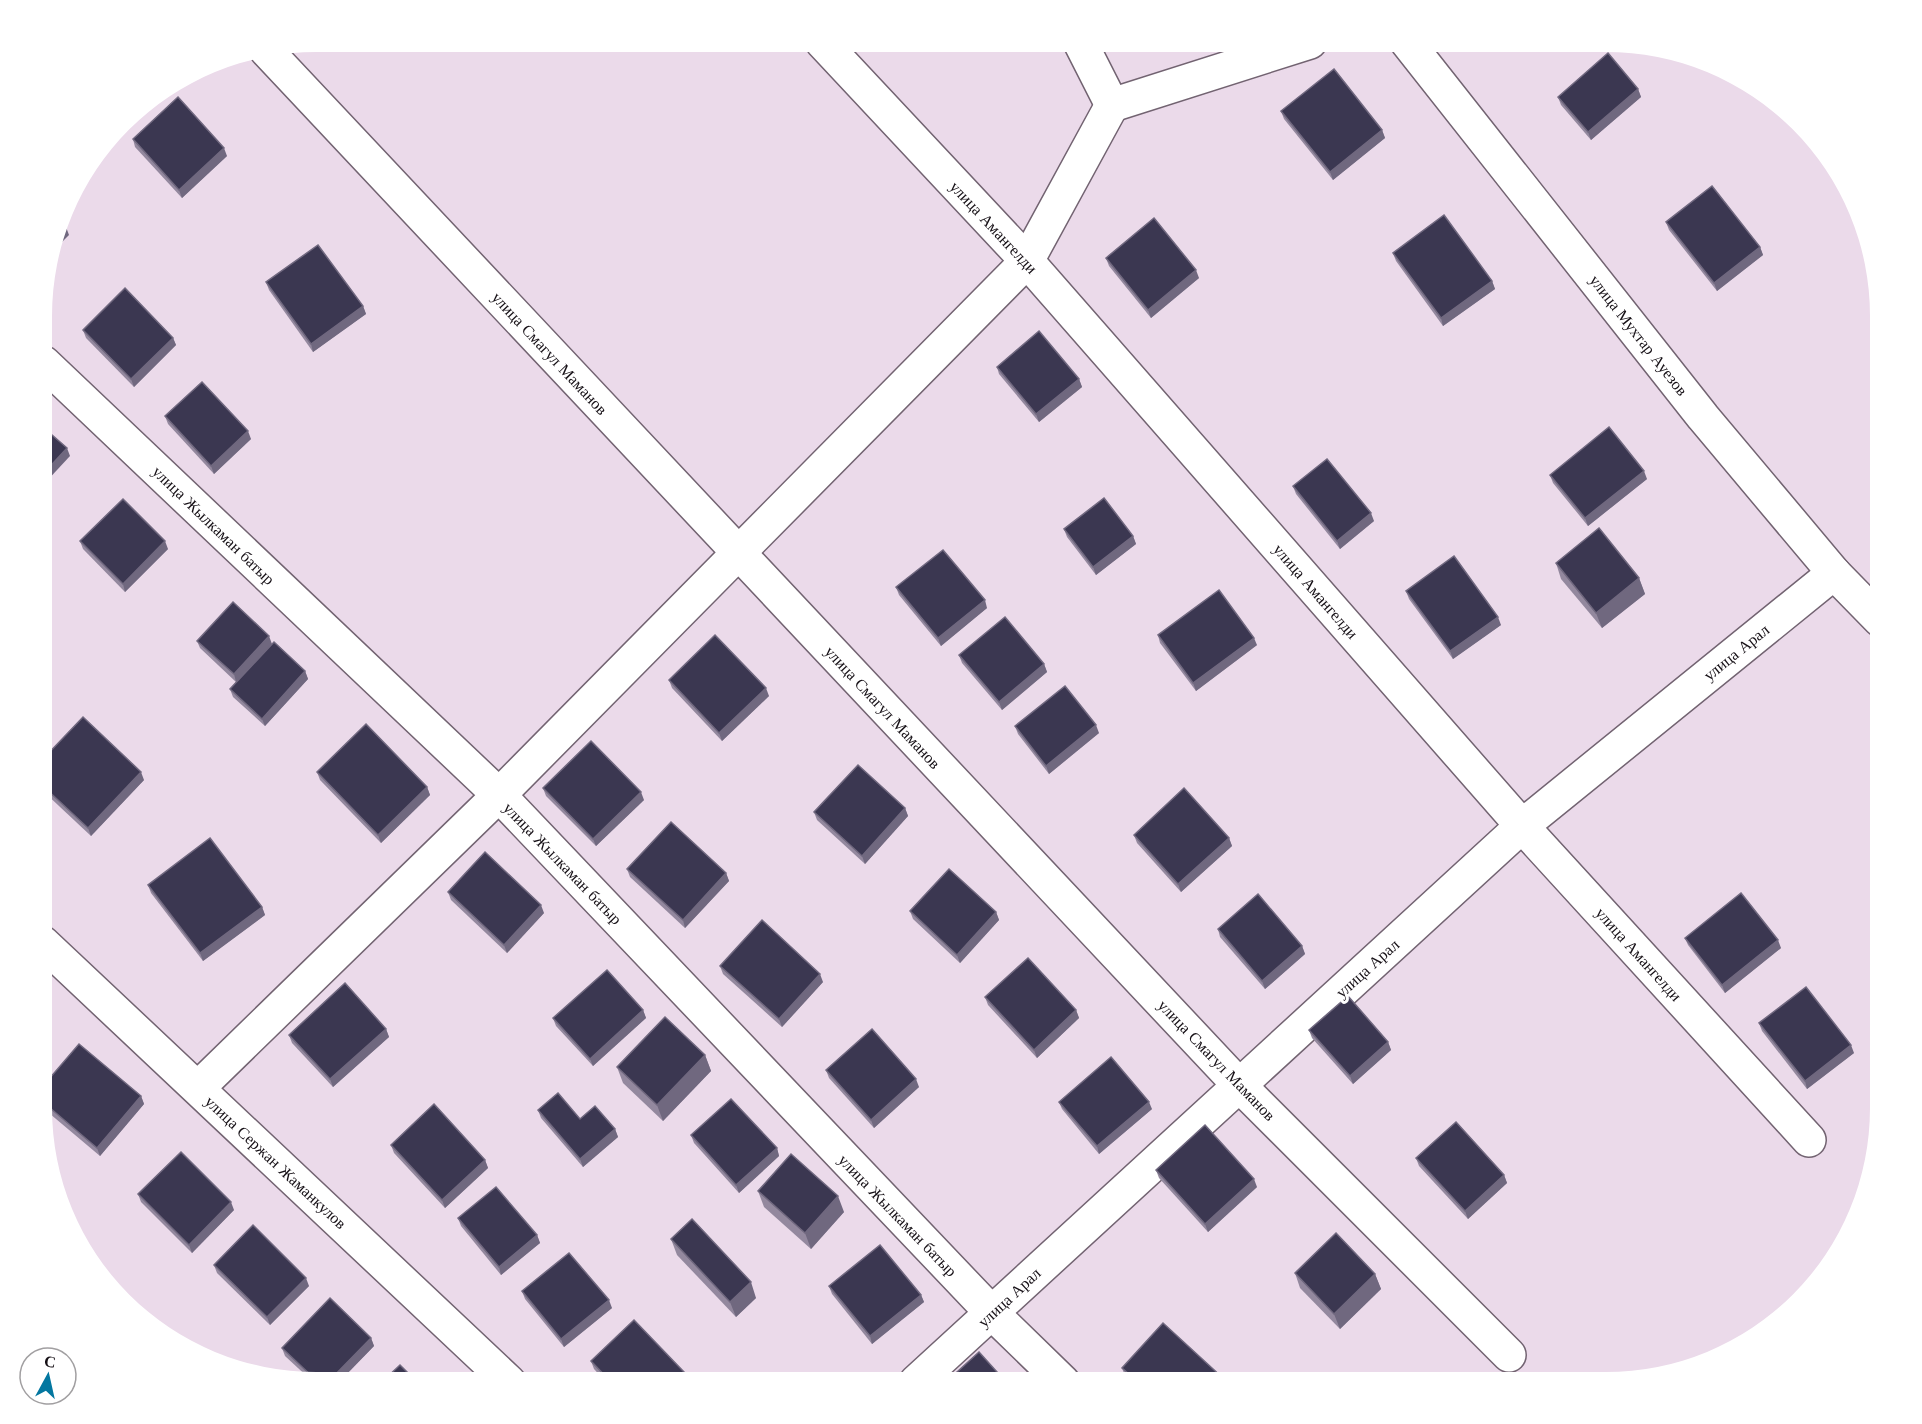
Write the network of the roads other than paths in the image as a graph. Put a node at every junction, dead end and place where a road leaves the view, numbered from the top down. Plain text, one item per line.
1 (832, 53) edge
2 (1086, 53) edge
3 (1275, 53) edge
4 (1416, 53) edge
5 (272, 57) edge
6 (1112, 105) junction
7 (1027, 261) junction
8 (52, 371) edge
9 (739, 553) junction
10 (1834, 573) junction
11 (1870, 610) edge
12 (499, 795) junction
13 (1522, 826) junction
14 (52, 951) edge
15 (1239, 1085) junction
16 (198, 1088) junction
17 (1809, 1140) dead end
18 (992, 1313) junction
19 (1509, 1355) dead end
20 (498, 1372) edge
21 (927, 1372) edge
22 (1054, 1372) edge

1 - 7 street, улица Амангелди
2 - 6 street
3 - 6 street
4 - 10 street, улица Мухтар Ауезов
5 - 9 street, улица Смагул Маманов
6 - 7 street
7 - 9 street
7 - 13 street, улица Амангелди
8 - 12 street, улица Жылкаман батыр
9 - 12 street
9 - 15 street, улица Смагул Маманов
10 - 11 street, улица Мухтар Ауезов
10 - 13 street, улица Арал
12 - 16 street
12 - 18 street, улица Жылкаман батыр
13 - 15 street, улица Арал
13 - 17 street, улица Амангелди
14 - 16 street, улица Сержан Жаманкулов
15 - 18 street, улица Арал
15 - 19 street, улица Смагул Маманов
16 - 20 street, улица Сержан Жаманкулов
18 - 21 street, улица Арал
18 - 22 street, улица Жылкаман батыр

